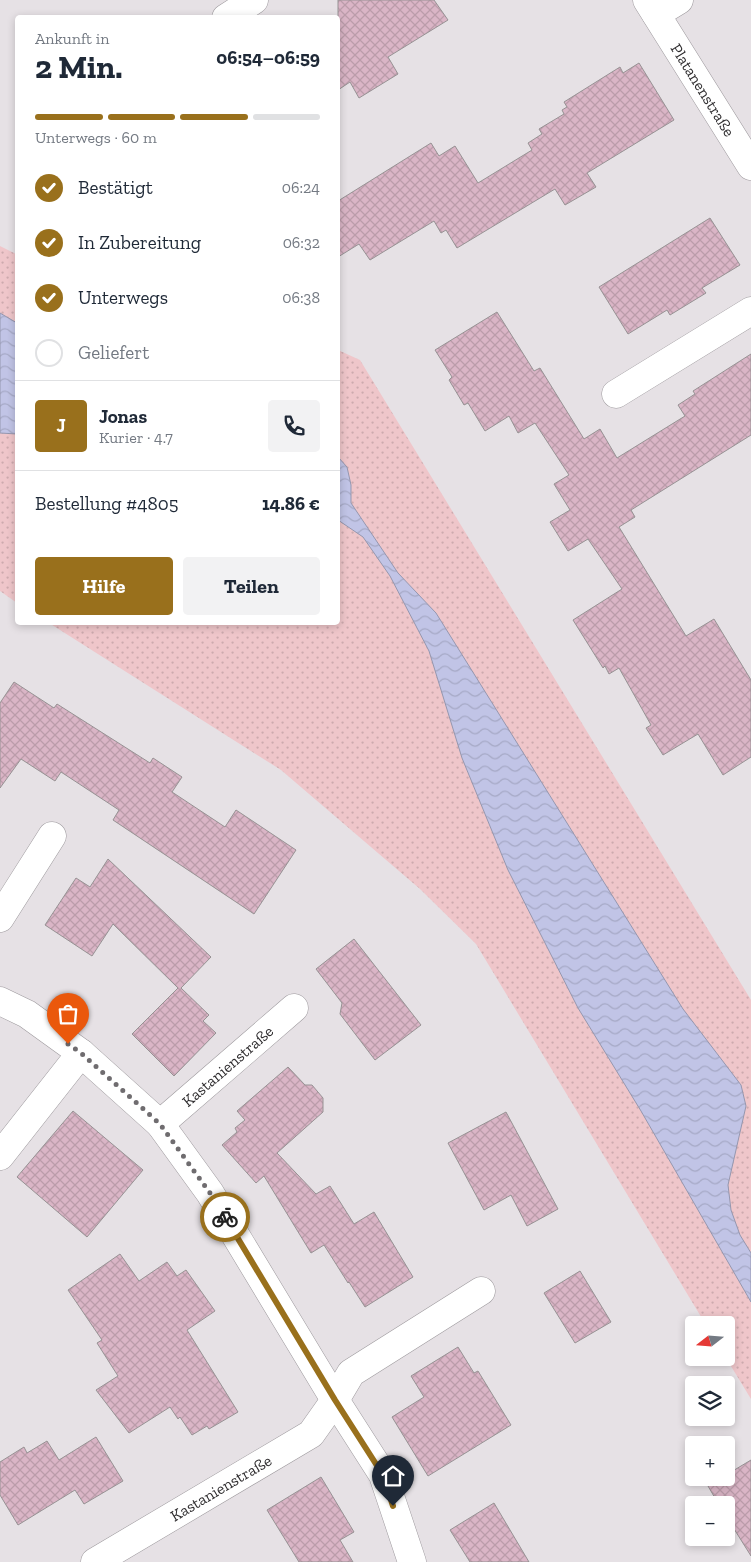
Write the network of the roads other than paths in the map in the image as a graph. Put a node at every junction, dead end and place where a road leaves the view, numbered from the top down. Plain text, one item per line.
1 (254, 0) edge
2 (679, 0) edge
3 (651, 7) edge
4 (231, 15) edge
5 (751, 166) edge
6 (751, 311) edge
7 (616, 394) dead end
8 (52, 836) dead end
9 (0, 918) edge
10 (0, 1001) edge
11 (294, 1008) dead end
12 (81, 1053) junction
13 (160, 1124) junction
14 (0, 1156) edge
15 (481, 1291) dead end
16 (335, 1400) junction
17 (94, 1562) edge
18 (412, 1562) edge

1 - 4 street
2 - 3 street, Platanenstraße
3 - 5 street, Platanenstraße
6 - 7 street
8 - 9 street
10 - 12 street
11 - 13 street, Kastanienstraße
12 - 13 street
12 - 14 street
13 - 16 street
15 - 16 street, Kastanienstraße
16 - 17 street, Kastanienstraße
16 - 18 street

